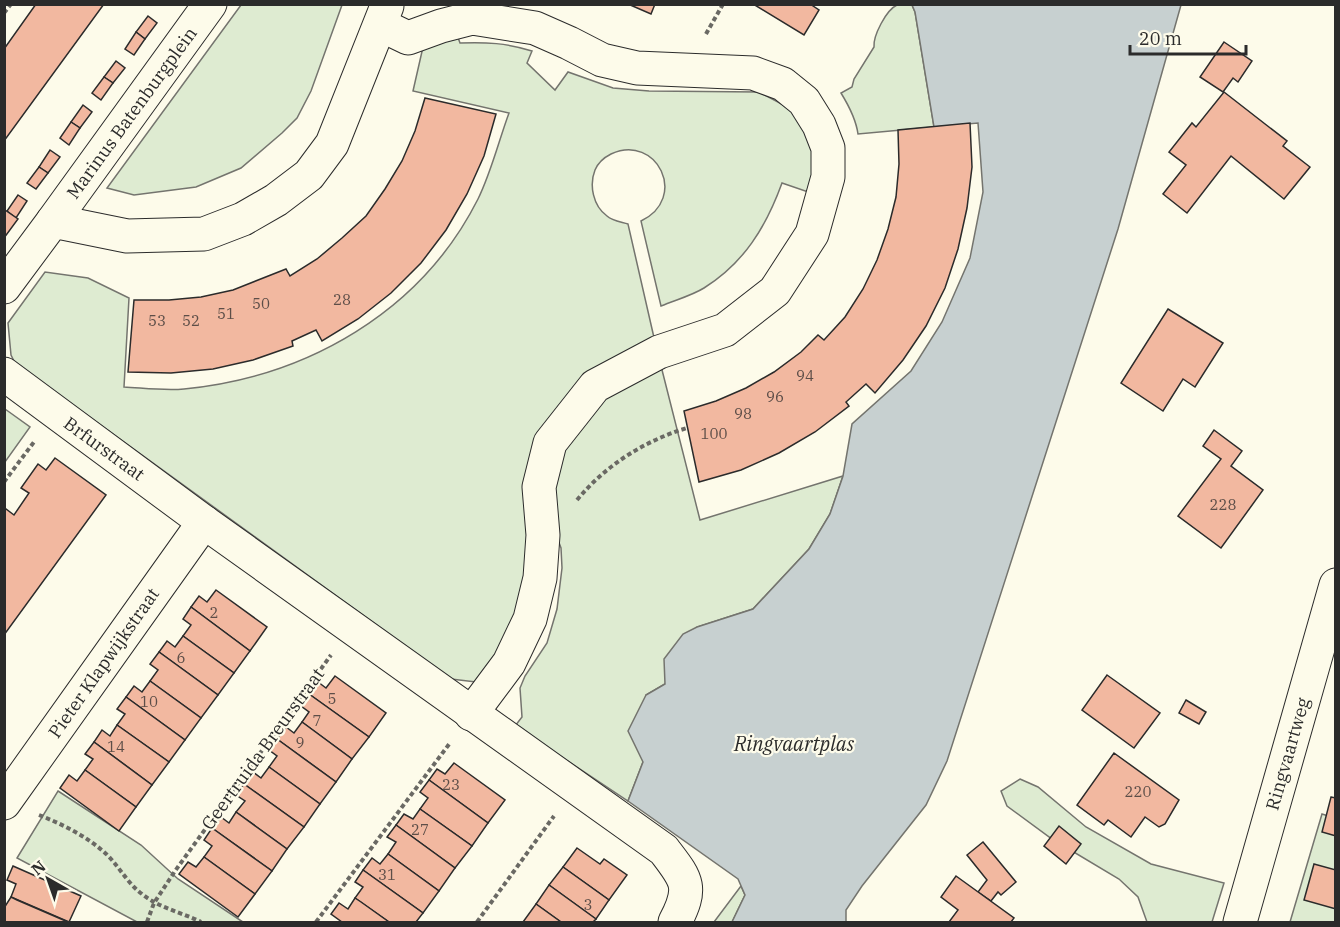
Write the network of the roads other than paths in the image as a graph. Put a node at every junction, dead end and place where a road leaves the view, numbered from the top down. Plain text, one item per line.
1 (210, 4) edge
2 (384, 15) edge
3 (53, 221) junction
4 (4, 287) edge
5 (4, 374) edge
6 (204, 522) junction
7 (1335, 585) edge
8 (471, 714) junction
9 (7, 800) edge
10 (675, 922) edge
11 (1239, 922) edge

1 - 3 street, Marinus Batenburgplein
2 - 3 street
2 - 8 street
3 - 4 street, Marinus Batenburgplein
5 - 6 street, Brfurstraat
6 - 8 street
6 - 9 street, Pieter Klapwijkstraat
7 - 11 street, Ringvaartweg
8 - 10 street

